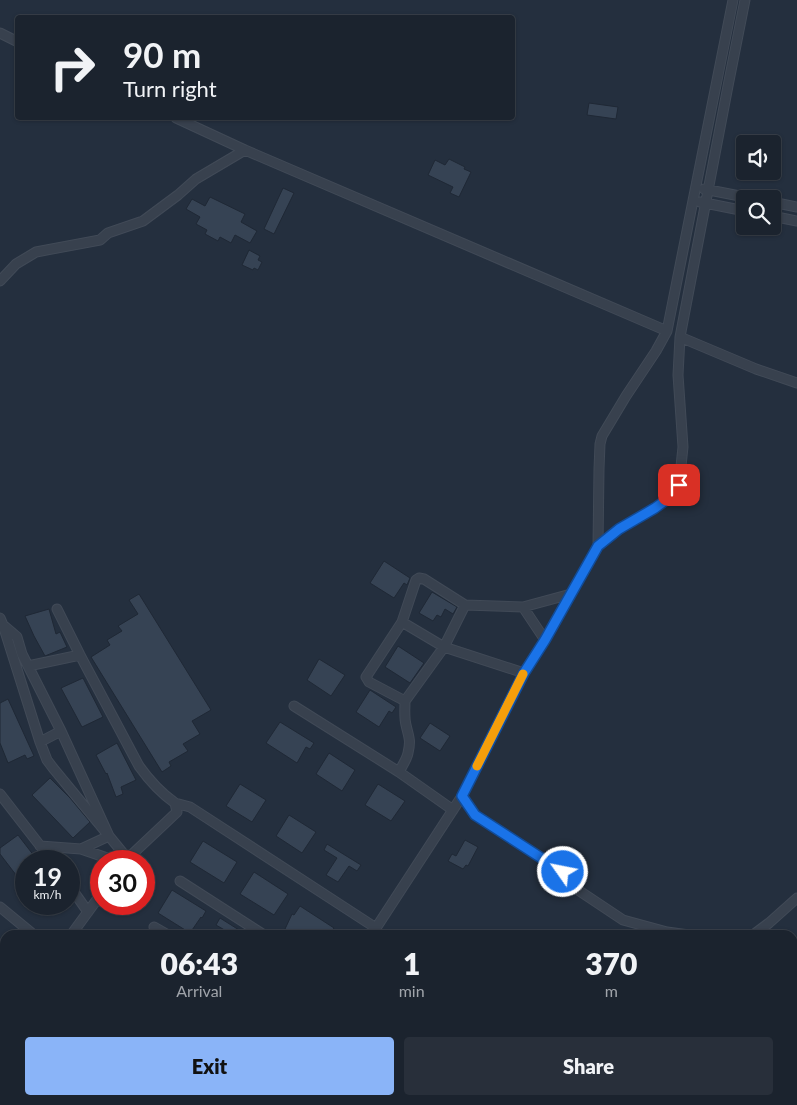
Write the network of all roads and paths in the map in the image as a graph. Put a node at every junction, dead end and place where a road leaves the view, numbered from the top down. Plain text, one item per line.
1 (733, 0) edge
2 (745, 0) edge
3 (0, 33) edge
4 (15, 40) edge
5 (180, 120) edge
6 (245, 150) junction
7 (695, 186) junction
8 (708, 190) junction
9 (736, 195) edge
10 (693, 201) junction
11 (705, 203) junction
12 (781, 204) edge
13 (797, 207) edge
14 (736, 209) edge
15 (781, 218) edge
16 (797, 221) edge
17 (0, 281) edge
18 (667, 331) junction
19 (680, 337) junction
20 (797, 383) edge
21 (598, 546) junction
22 (571, 594) junction
23 (465, 605) junction
24 (523, 607) junction
25 (57, 609) dead end
26 (2, 622) edge
27 (402, 622) junction
28 (545, 640) junction
29 (444, 646) junction
30 (80, 655) junction
31 (28, 666) junction
32 (524, 673) junction
33 (405, 701) junction
34 (294, 706) dead end
35 (61, 732) junction
36 (40, 742) junction
37 (399, 772) junction
38 (0, 794) edge
39 (462, 796) junction
40 (176, 808) junction
41 (453, 810) junction
42 (110, 836) junction
43 (40, 846) junction
44 (81, 849) junction
45 (43, 850) edge
46 (119, 850) edge
47 (136, 850) edge
48 (90, 852) edge
49 (180, 881) dead end
50 (797, 898) edge
51 (80, 901) edge
52 (0, 907) edge
53 (90, 909) edge
54 (88, 912) junction
55 (154, 927) dead end
56 (28, 930) edge
57 (75, 930) edge
58 (159, 930) edge
59 (256, 930) edge
60 (372, 930) edge
61 (376, 930) edge
62 (660, 930) edge
63 (760, 930) edge

1 - 7 street
2 - 8 street
3 - 4 street
5 - 6 street
6 - 17 street
6 - 18 street
7 - 8 street
7 - 10 street
8 - 9 street
8 - 11 street
10 - 11 street
10 - 18 street
11 - 14 street
11 - 19 street
12 - 13 street
15 - 16 street
18 - 21 street
19 - 20 street
19 - 21 street
21 - 22 street
22 - 24 street
22 - 28 street
23 - 24 street
23 - 27 street
23 - 29 street
24 - 28 street
25 - 30 street
26 - 31 street
26 - 36 street
27 - 29 street
27 - 33 street
28 - 32 street
29 - 32 street
29 - 33 street
30 - 31 street
30 - 40 street
31 - 35 street
32 - 39 street
33 - 37 street
34 - 37 street
35 - 36 street
35 - 42 street
36 - 42 street
37 - 41 street
38 - 43 street
39 - 41 street
39 - 62 street
40 - 47 street
40 - 60 street
41 - 61 street
42 - 44 street
42 - 46 street
43 - 44 street
43 - 45 street
44 - 48 street
49 - 59 street
50 - 63 street
51 - 54 street
52 - 56 street
53 - 54 street
54 - 57 street
55 - 58 street

